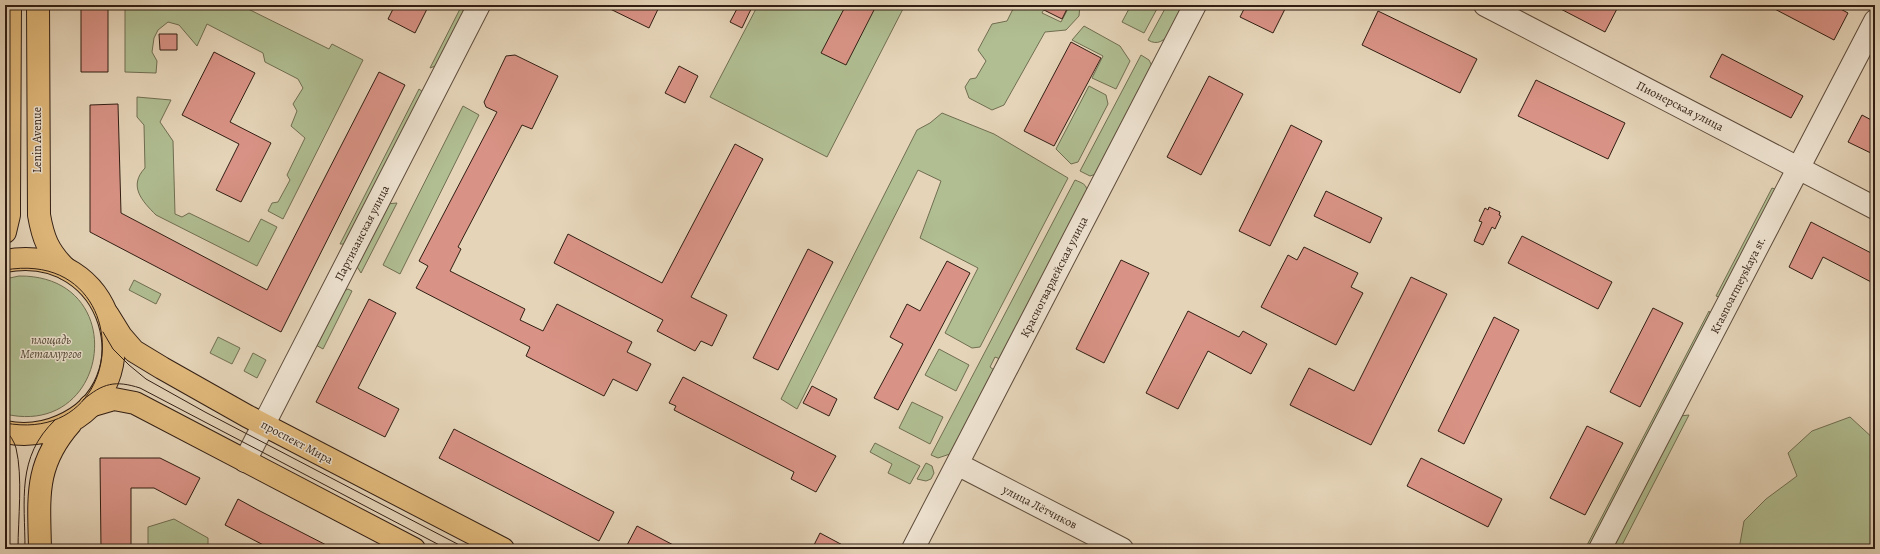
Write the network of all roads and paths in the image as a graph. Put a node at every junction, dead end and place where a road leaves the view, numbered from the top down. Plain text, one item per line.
1 (10, 5) edge
2 (38, 5) edge
3 (479, 5) edge
4 (1195, 5) edge
5 (1485, 5) edge
6 (1875, 21) edge
7 (1798, 168) junction
8 (1875, 208) edge
9 (5, 232) edge
10 (5, 261) edge
11 (65, 268) junction
12 (108, 315) junction
13 (90, 406) junction
14 (71, 422) junction
15 (264, 424) junction
16 (5, 432) edge
17 (245, 461) junction
18 (957, 464) junction
19 (40, 549) edge
20 (414, 549) edge
21 (503, 549) edge
22 (913, 549) edge
23 (1122, 549) edge
24 (1600, 549) edge

1 - 9 main road
2 - 11 main road, Lenin Avenue
3 - 15 street, Партизанская улица
4 - 18 street, Красногвардейская улица
5 - 7 street, Пионерская улица
6 - 7 street, Krasnoarmeyskaya st.
7 - 8 street, Пионерская улица
7 - 24 street, Krasnoarmeyskaya st.
10 - 11 main road
11 - 12 main road
12 - 13 main road
12 - 15 main road, проспект Мира
13 - 14 main road
13 - 17 main road
14 - 16 main road
14 - 19 main road
15 - 17 street, Партизанская улица
15 - 21 main road, проспект Мира
17 - 20 main road
18 - 22 street, Красногвардейская улица
18 - 23 street, улица Лётчиков

